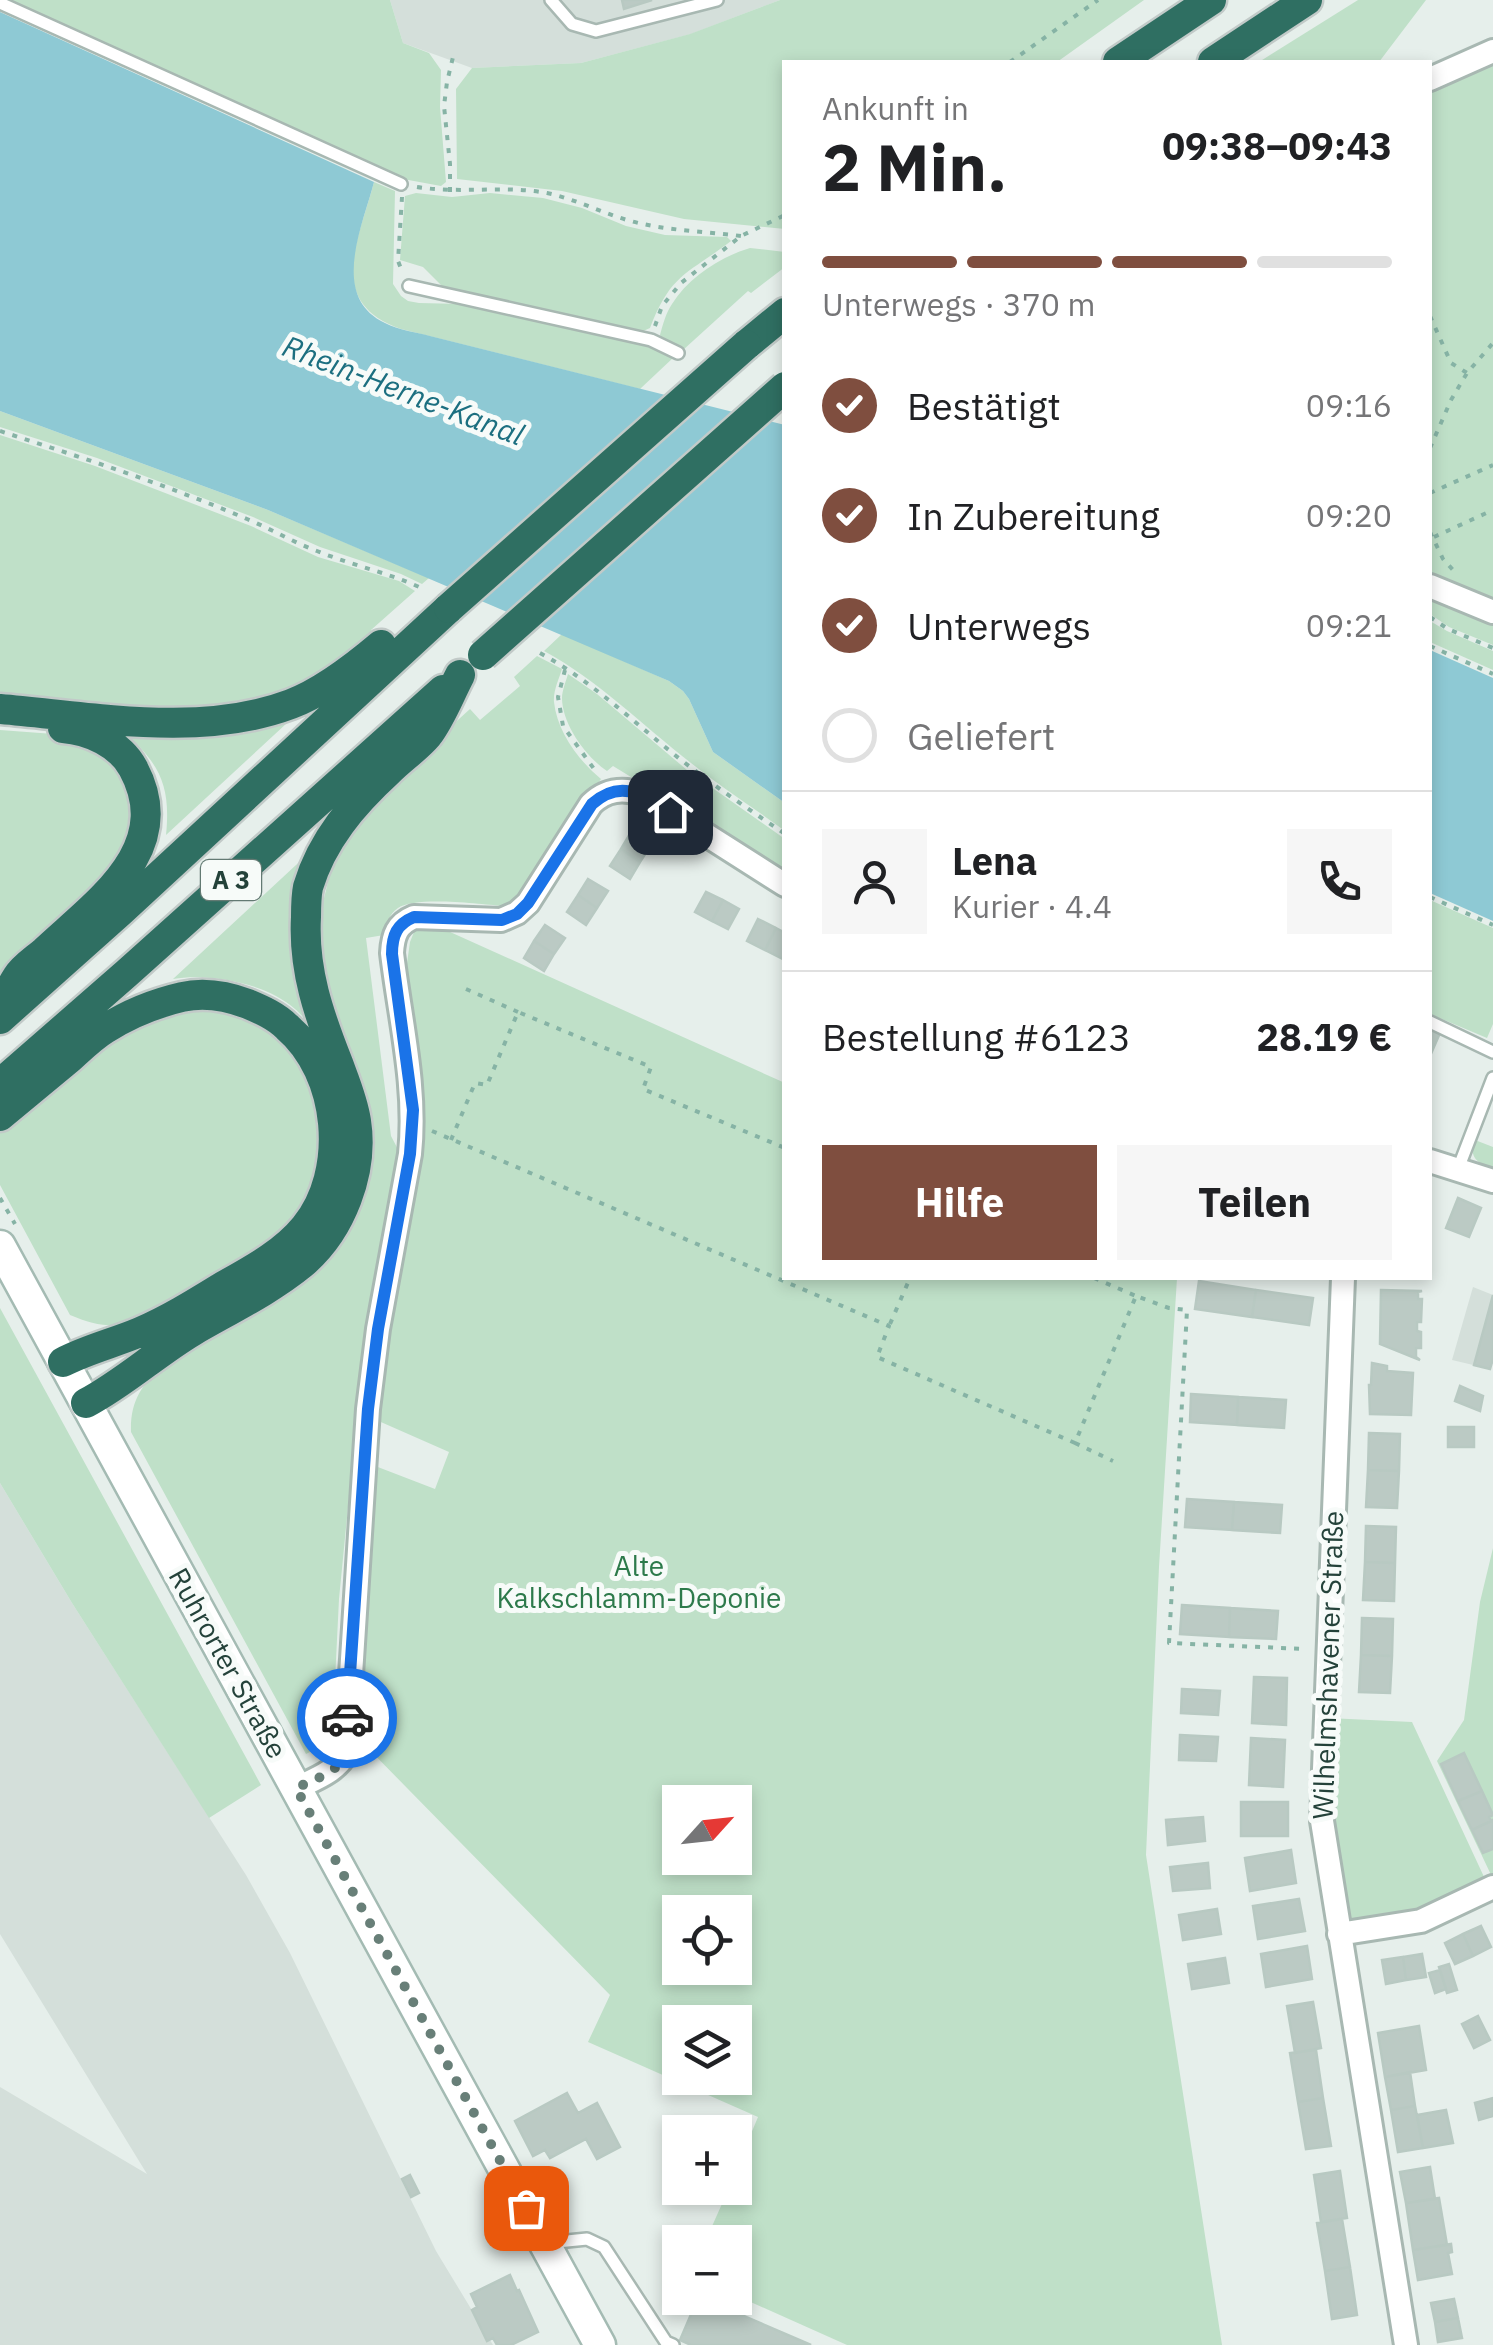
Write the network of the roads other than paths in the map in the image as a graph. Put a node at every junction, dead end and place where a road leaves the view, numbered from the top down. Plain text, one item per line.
1 (551, 0) edge
2 (717, 0) edge
3 (1211, 0) edge
4 (1307, 0) edge
5 (0, 3) edge
6 (1493, 52) edge
7 (1121, 60) edge
8 (1215, 60) edge
9 (1432, 78) edge
10 (401, 184) road end
11 (410, 286) road end
12 (782, 315) edge
13 (678, 353) dead end
14 (782, 390) edge
15 (1432, 587) edge
16 (449, 608) junction
17 (1493, 612) edge
18 (471, 665) junction
19 (0, 709) edge
20 (0, 722) edge
21 (782, 884) edge
22 (0, 1015) edge
23 (1432, 1023) edge
24 (1493, 1052) edge
25 (1493, 1078) edge
26 (0, 1084) edge
27 (0, 1116) edge
28 (1432, 1162) edge
29 (1458, 1169) junction
30 (1493, 1182) edge
31 (0, 1246) edge
32 (1343, 1280) edge
33 (63, 1362) junction
34 (86, 1403) junction
35 (296, 1788) junction
36 (1493, 1887) edge
37 (1339, 1934) junction
38 (545, 2243) junction
39 (600, 2345) edge
40 (674, 2345) edge
41 (1406, 2345) edge

1 - 2 lane
3 - 7 highway
4 - 8 highway
5 - 10 lane
6 - 9 street
11 - 13 lane
12 - 16 highway, A 3, bridge
14 - 18 highway, A 3, bridge
15 - 17 street
16 - 19 highway
16 - 22 highway, A 3
18 - 26 highway, A 3
18 - 34 highway
20 - 22 highway
21 - 35 street
23 - 24 lane
25 - 29 lane
27 - 33 highway
28 - 29 street
29 - 30 street
31 - 33 main road, Ruhrorter Straße
32 - 37 street, Wilhelmshavener Straße
33 - 34 main road, Ruhrorter Straße
34 - 35 main road, Ruhrorter Straße
35 - 38 main road, Ruhrorter Straße
36 - 37 street
37 - 41 street, Wilhelmshavener Straße
38 - 39 main road, Ruhrorter Straße
38 - 40 lane

